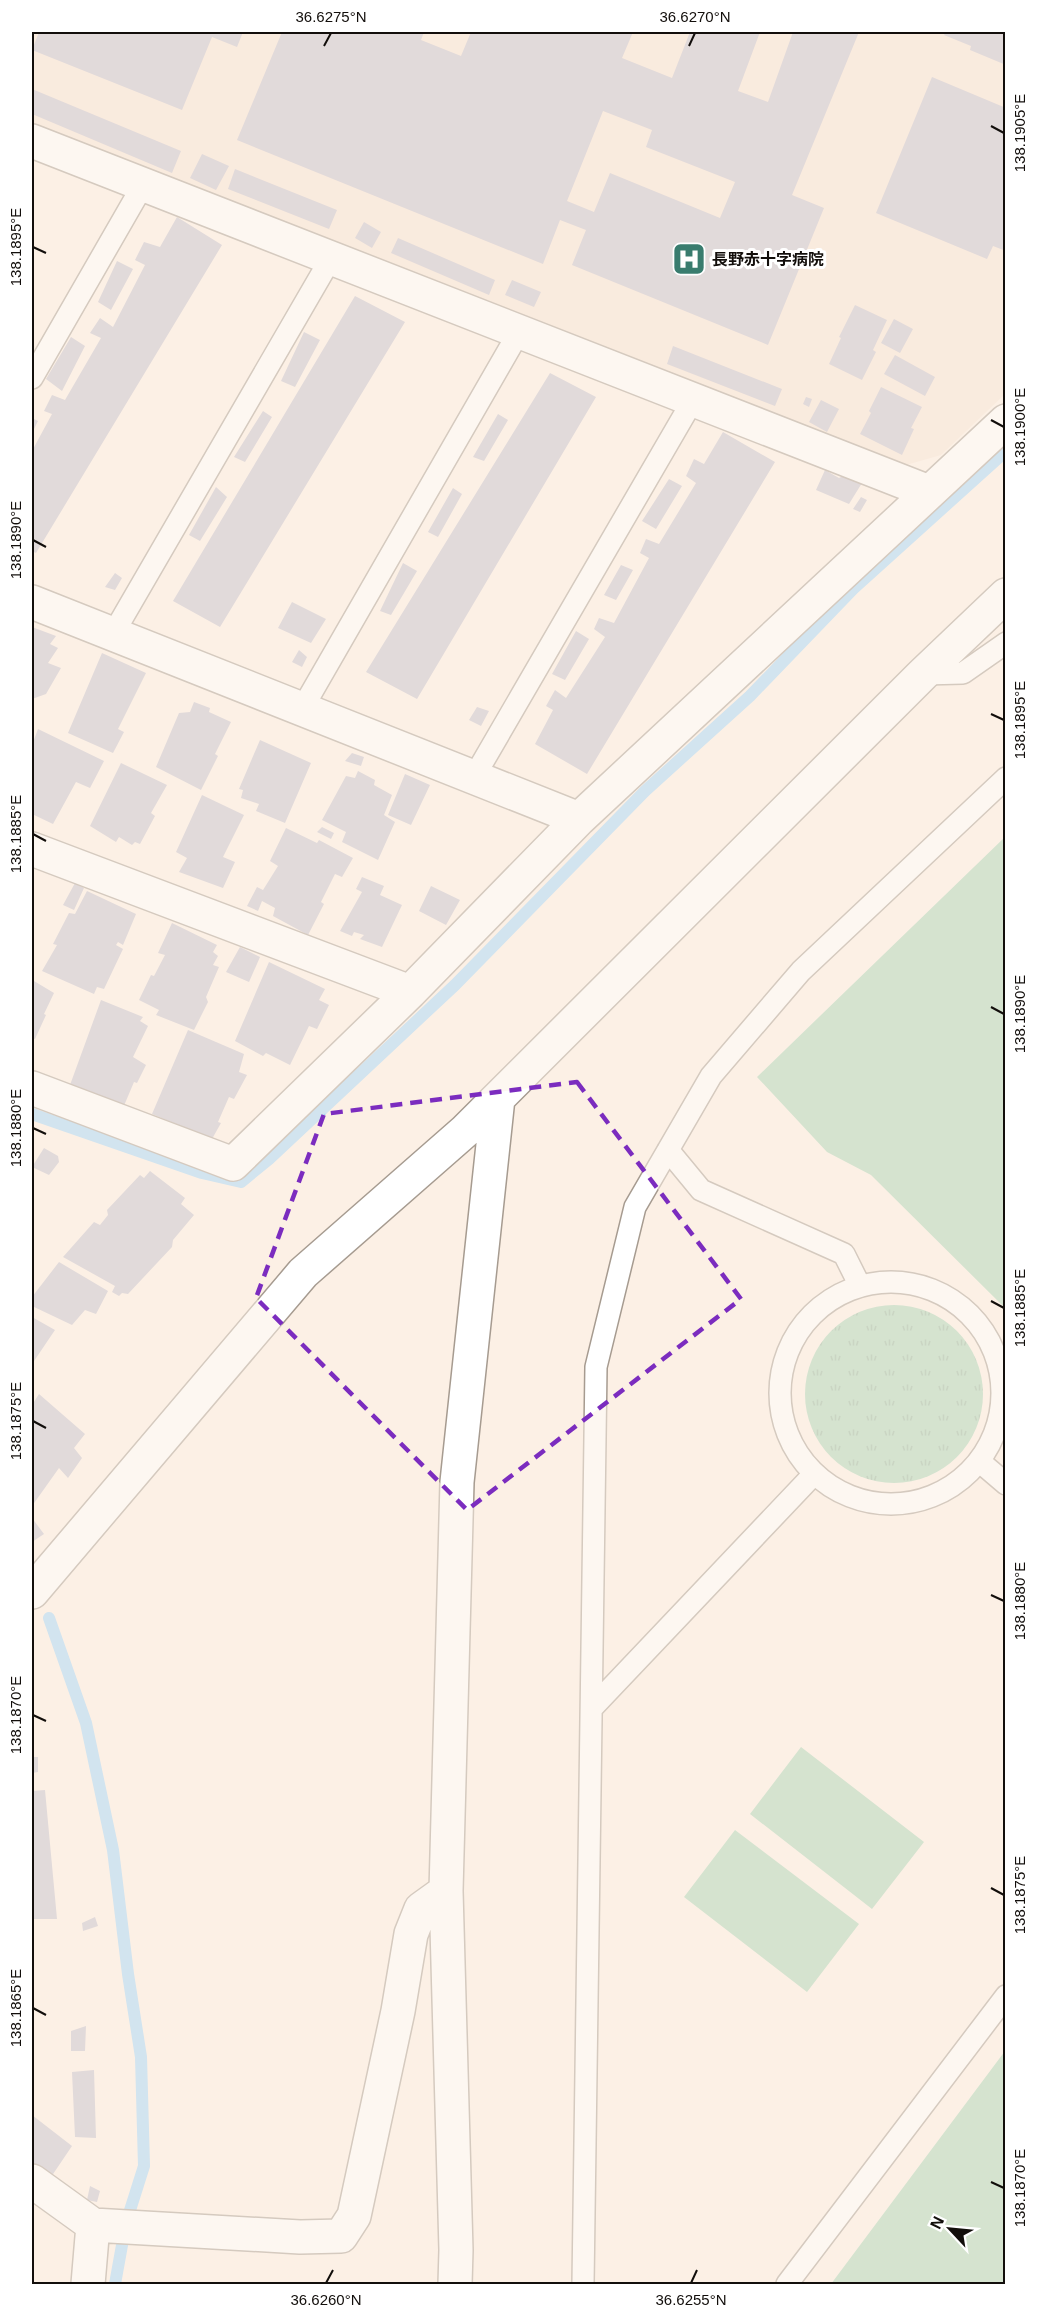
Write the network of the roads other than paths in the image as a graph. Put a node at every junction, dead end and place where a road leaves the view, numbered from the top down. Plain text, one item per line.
1 (32, 141) edge
2 (143, 185) junction
3 (331, 258) junction
4 (519, 332) junction
5 (32, 378) edge
6 (693, 400) junction
7 (1005, 421) edge
8 (929, 492) junction
9 (1005, 595) edge
10 (32, 602) edge
11 (113, 634) junction
12 (1005, 644) edge
13 (923, 674) junction
14 (302, 709) junction
15 (474, 777) junction
16 (1005, 778) edge
17 (579, 819) junction
18 (32, 849) edge
19 (410, 992) junction
20 (32, 1088) edge
21 (498, 1098) junction
22 (669, 1150) junction
23 (860, 1286) junction
24 (979, 1461) junction
25 (814, 1474) junction
26 (1005, 1484) edge
27 (32, 1592) edge
28 (592, 1708) junction
29 (446, 1891) junction
30 (1005, 1996) edge
31 (32, 2181) edge
32 (116, 2226) junction
33 (88, 2284) edge
34 (454, 2284) edge
35 (583, 2284) edge
36 (786, 2284) edge

1 - 2 street
2 - 3 street
2 - 5 lane
3 - 4 street
3 - 11 lane
4 - 6 street
4 - 14 lane
6 - 8 street
6 - 15 lane
7 - 8 street
8 - 17 street
9 - 13 street
10 - 11 street
11 - 14 street
12 - 13 lane
13 - 21 street
14 - 15 street
15 - 17 street
16 - 22 lane
17 - 19 street
18 - 19 street
19 - 20 street
21 - 27 street
21 - 29 street
22 - 23 lane
22 - 28 lane
23 - 24 lane
23 - 25 lane
24 - 25 lane
24 - 26 lane
25 - 28 lane
28 - 35 lane
29 - 32 street
29 - 34 street
30 - 36 lane
31 - 32 street
32 - 33 street

